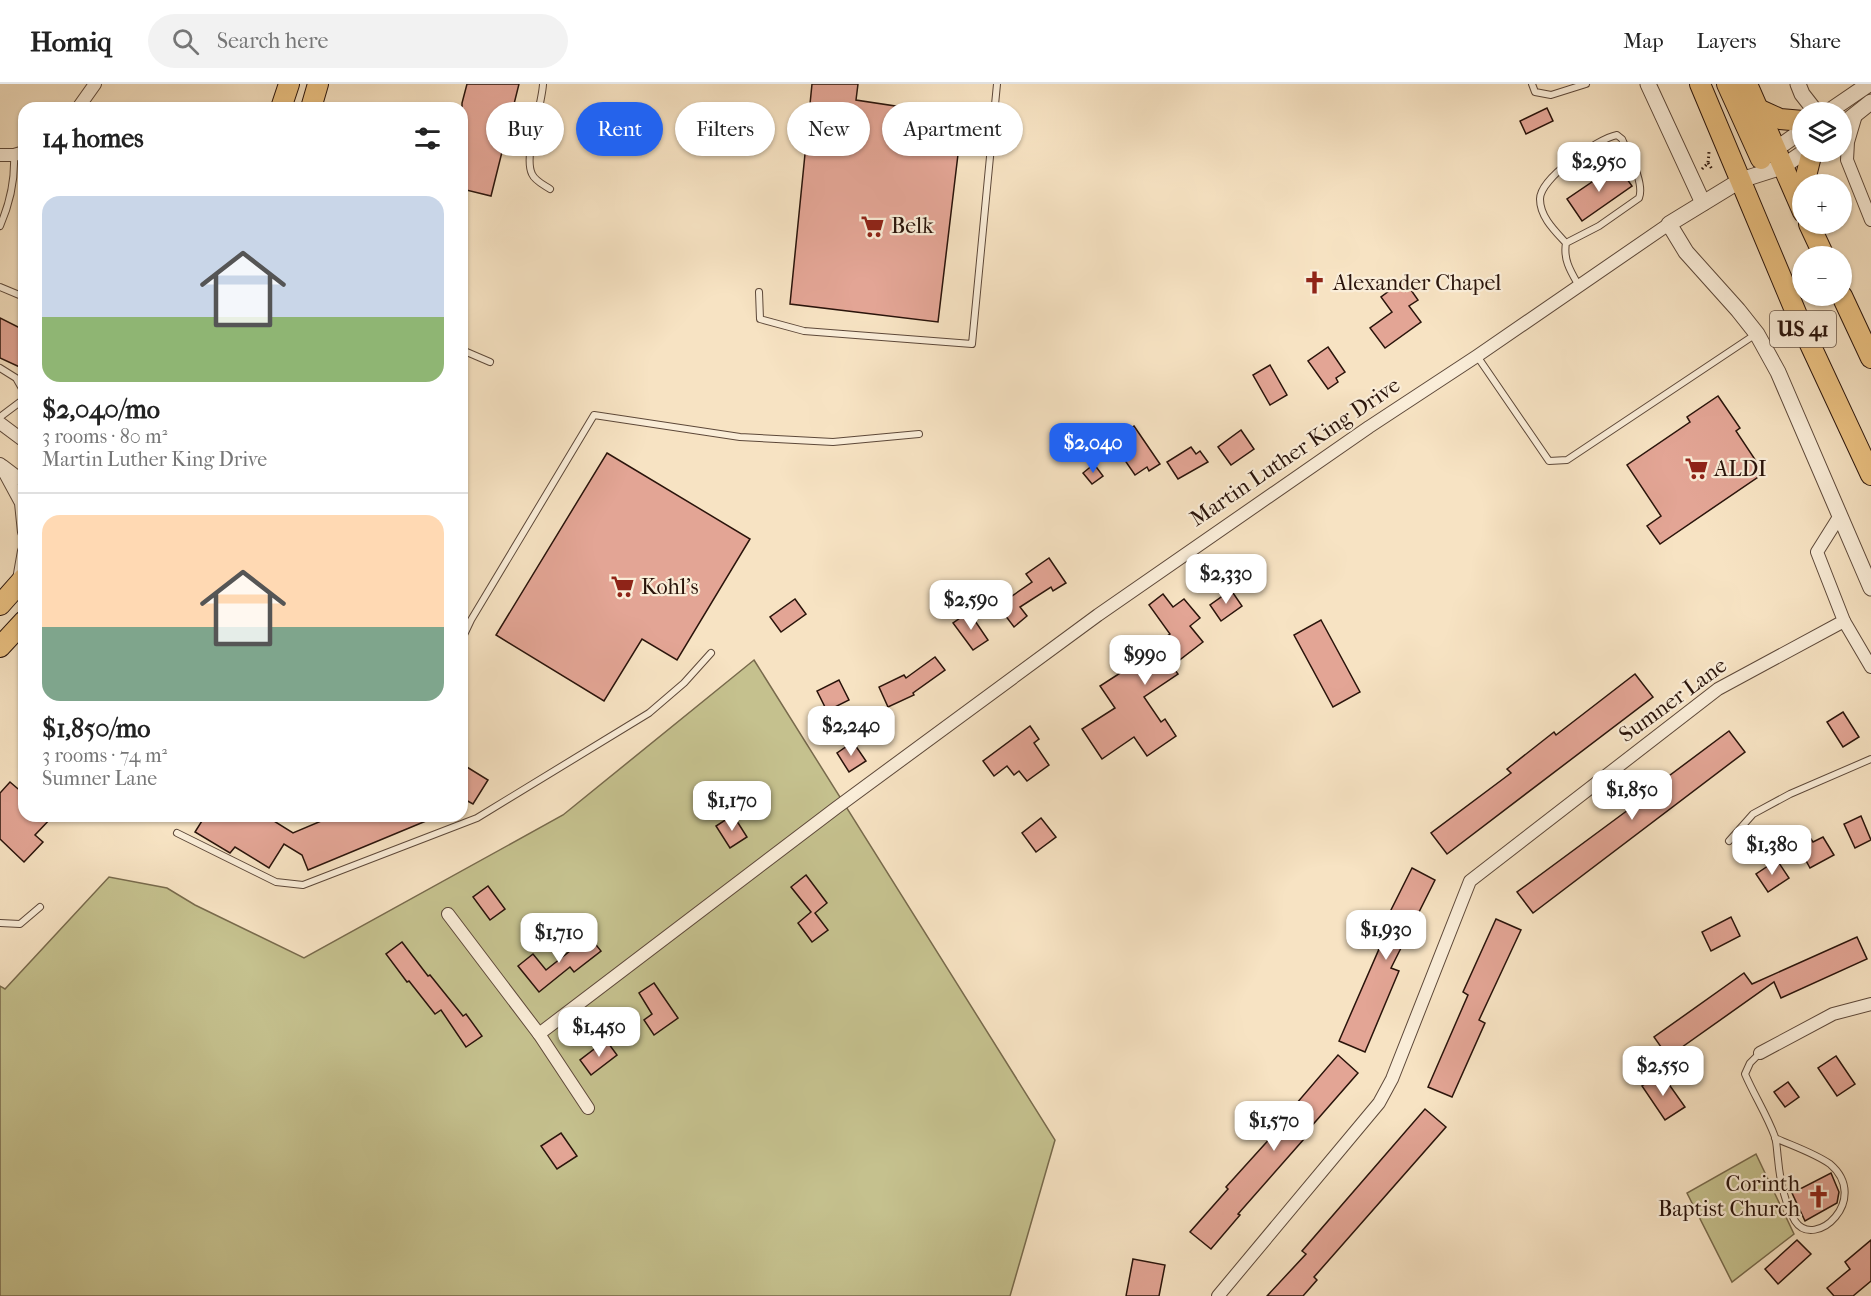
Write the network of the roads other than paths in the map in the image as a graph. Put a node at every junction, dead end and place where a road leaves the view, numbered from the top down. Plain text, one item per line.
1 (95, 84) edge
2 (289, 84) edge
3 (318, 84) edge
4 (543, 84) edge
5 (997, 84) edge
6 (1532, 84) edge
7 (1586, 84) edge
8 (1647, 84) edge
9 (1700, 84) edge
10 (1727, 84) edge
11 (1747, 84) edge
12 (1798, 84) edge
13 (1869, 84) edge
14 (82, 102) edge
15 (283, 102) edge
16 (313, 102) edge
17 (1808, 102) edge
18 (1843, 102) edge
19 (1871, 103) edge
20 (1758, 109) junction
21 (1856, 115) junction
22 (1852, 118) edge
23 (1792, 120) edge
24 (1852, 128) edge
25 (1792, 140) edge
26 (18, 153) edge
27 (0, 155) edge
28 (1792, 155) edge
29 (18, 159) edge
30 (1772, 159) junction
31 (1845, 162) edge
32 (1741, 180) junction
33 (550, 189) dead end
34 (1792, 193) edge
35 (1703, 203) junction
36 (1871, 220) edge
37 (1669, 224) junction
38 (0, 226) edge
39 (1566, 243) junction
40 (1579, 286) junction
41 (0, 287) edge
42 (759, 292) dead end
43 (18, 294) edge
44 (1847, 306) edge
45 (1757, 334) junction
46 (468, 353) edge
47 (1477, 356) junction
48 (1871, 358) edge
49 (490, 362) dead end
50 (0, 368) edge
51 (18, 382) edge
52 (18, 404) edge
53 (0, 417) edge
54 (0, 423) edge
55 (919, 434) dead end
56 (18, 436) edge
57 (0, 464) edge
58 (1871, 475) edge
59 (18, 478) edge
60 (18, 497) edge
61 (1839, 517) junction
62 (18, 585) edge
63 (1871, 588) edge
64 (0, 605) edge
65 (1844, 621) junction
66 (468, 626) edge
67 (18, 628) edge
68 (0, 647) edge
69 (711, 653) dead end
70 (1871, 667) edge
71 (1871, 759) edge
72 (468, 821) edge
73 (467, 822) edge
74 (177, 832) dead end
75 (1729, 841) dead end
76 (40, 907) dead end
77 (448, 914) dead end
78 (0, 922) edge
79 (1871, 1004) edge
80 (539, 1034) junction
81 (1760, 1053) joint
82 (588, 1108) dead end
83 (1775, 1138) junction
84 (1218, 1296) edge

1 - 14 street
2 - 15 main road
3 - 16 main road
4 - 33 lane
5 - 42 lane
6 - 7 lane
8 - 35 street
9 - 32 main road, US 41
10 - 30 main road
11 - 20 main road
12 - 17 street
13 - 18 street
19 - 21 street
20 - 23 main road
20 - 30 main road
21 - 22 street
21 - 24 street
25 - 30 street, Martin Luther King Drive
26 - 27 street
28 - 30 street, Martin Luther King Drive
29 - 38 lane
30 - 32 street, Martin Luther King Drive
30 - 32 street, Martin Luther King Drive
30 - 34 main road
31 - 36 street
32 - 35 street, Martin Luther King Drive
32 - 58 main road, US 41
35 - 37 street, Martin Luther King Drive
37 - 40 street, Martin Luther King Drive
37 - 45 street
39 - 39 lane
39 - 40 lane
40 - 47 street, Martin Luther King Drive
41 - 43 lane
44 - 48 main road, US 41
45 - 47 lane
45 - 61 street
46 - 49 lane
47 - 80 street, Martin Luther King Drive
50 - 51 lane
52 - 53 lane
54 - 56 street
55 - 66 lane
57 - 59 street
57 - 60 street
61 - 63 street
61 - 65 street
62 - 64 main road
65 - 70 street
65 - 84 street, Sumner Lane
67 - 68 main road
69 - 72 lane
71 - 75 lane
73 - 74 lane
76 - 78 lane
77 - 80 street
79 - 81 street
80 - 82 street
81 - 83 lane
83 - 83 lane

